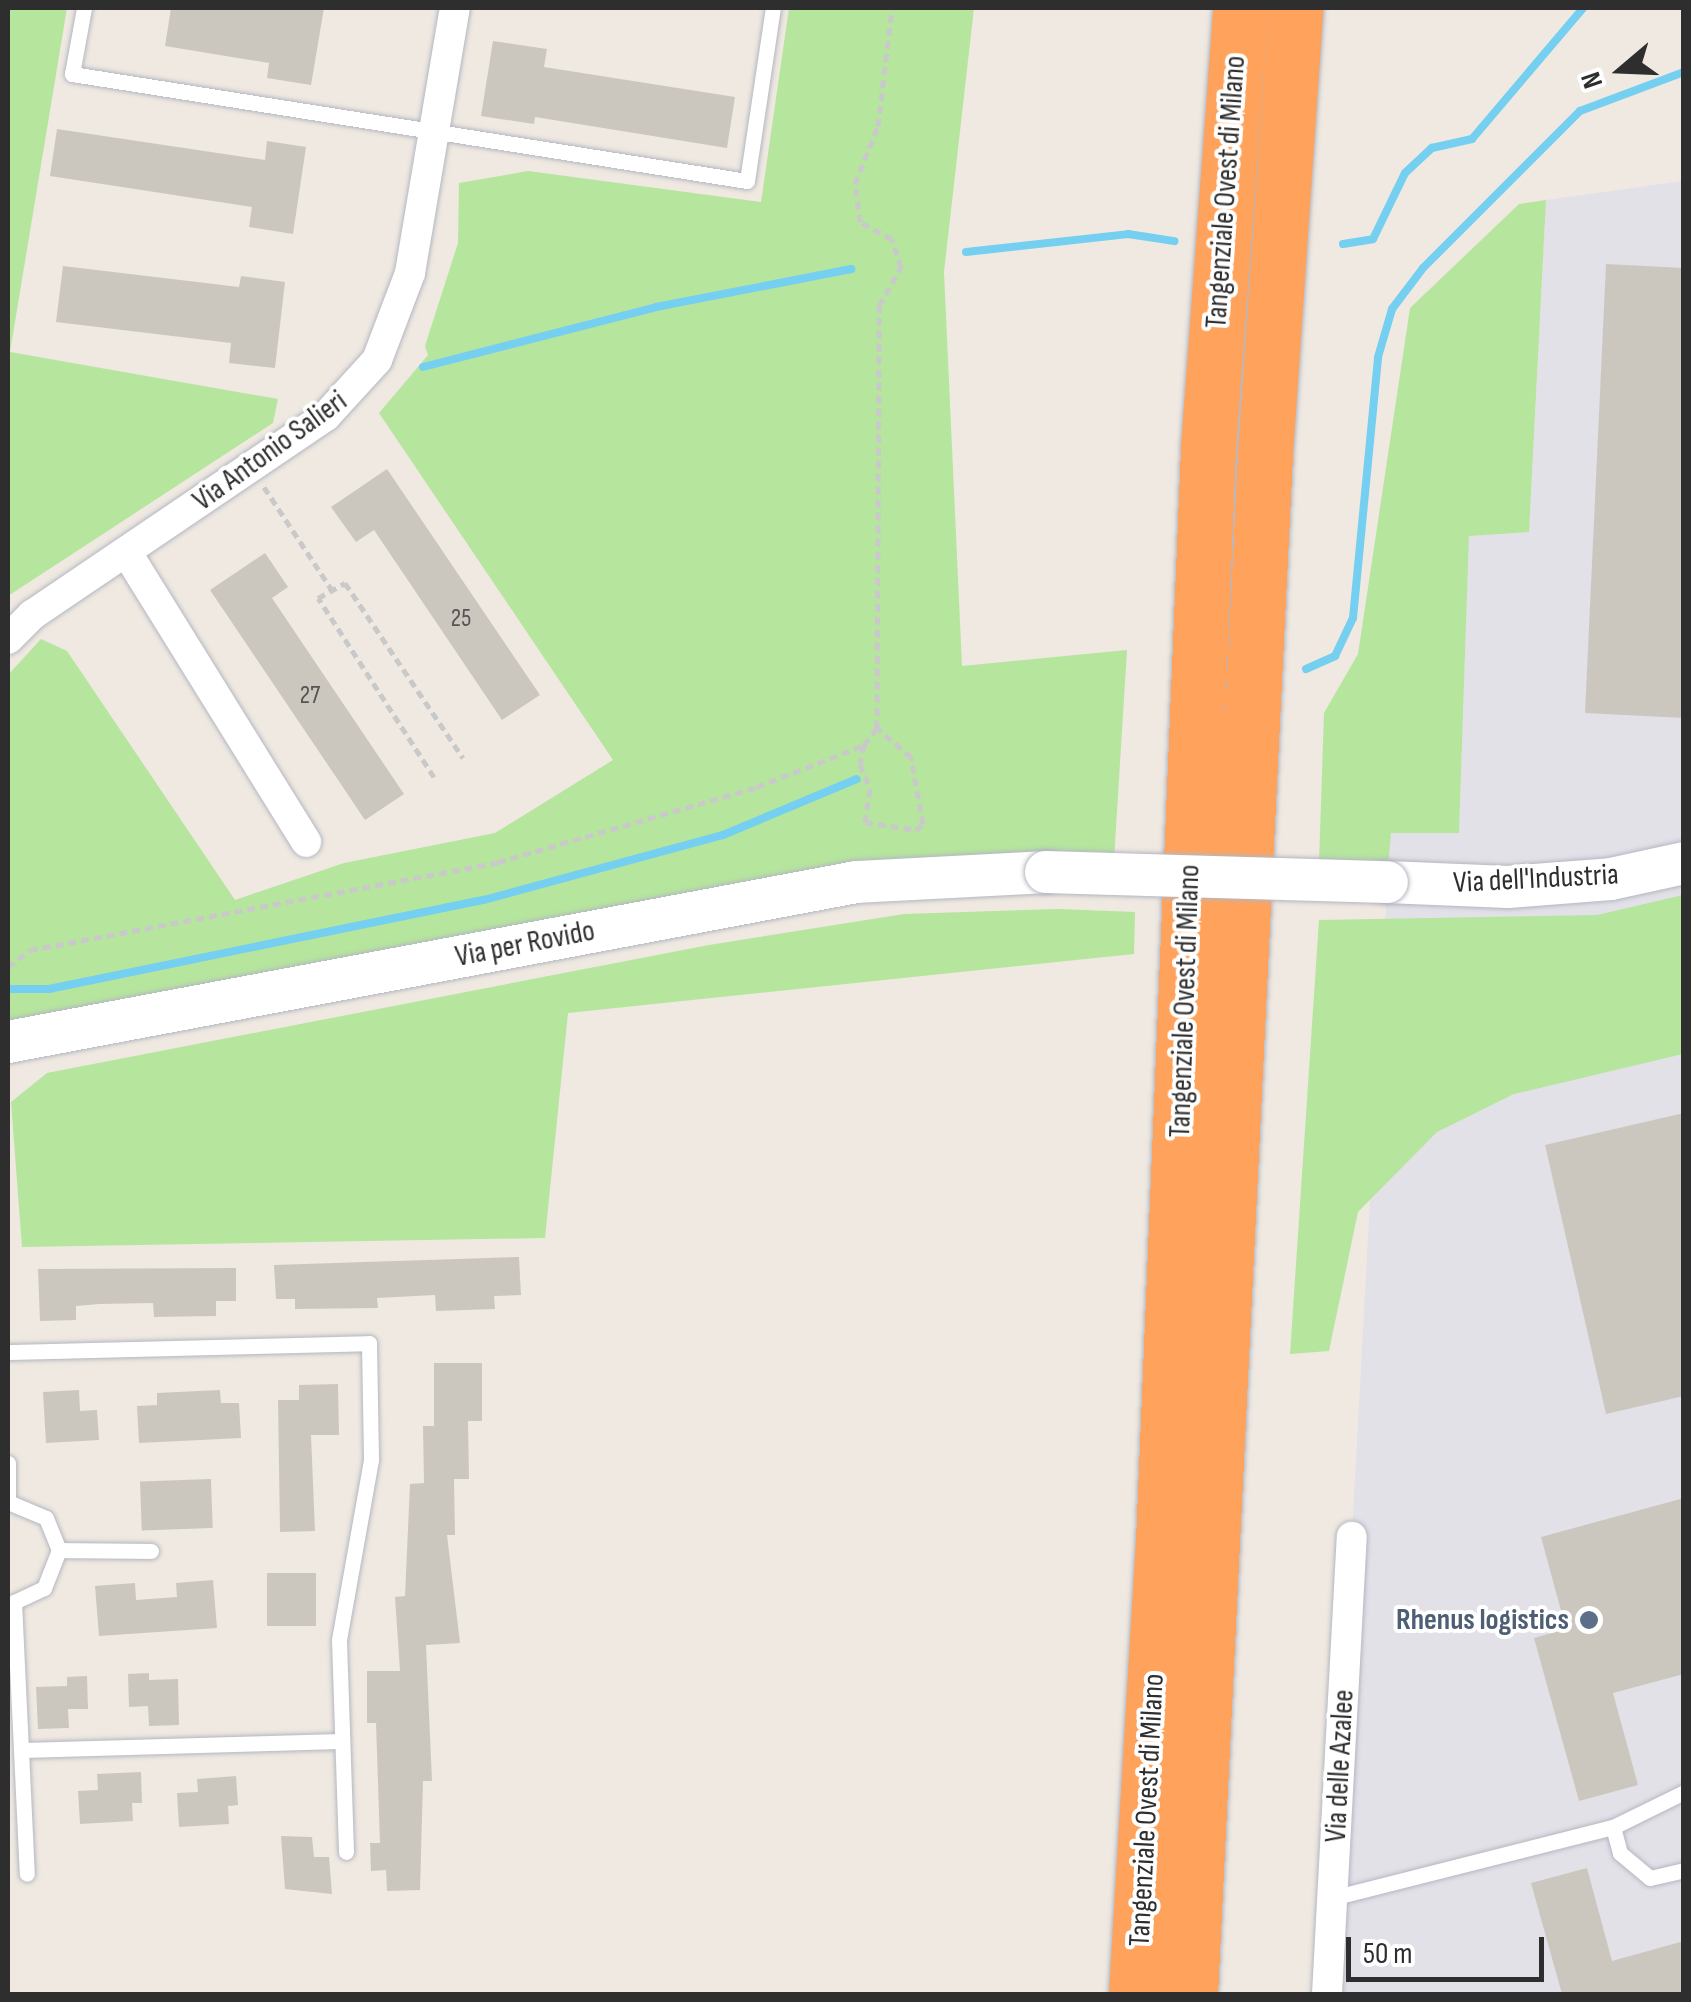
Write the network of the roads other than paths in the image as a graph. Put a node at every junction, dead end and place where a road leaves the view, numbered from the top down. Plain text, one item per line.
1 (84, 8) edge
2 (455, 8) edge
3 (773, 8) edge
4 (1240, 8) edge
5 (1295, 8) edge
6 (435, 135) junction
7 (127, 552) junction
8 (8, 639) edge
9 (306, 842) dead end
10 (1684, 863) edge
11 (1046, 872) joint
12 (8, 1042) edge
13 (8, 1352) edge
14 (8, 1463) edge
15 (1352, 1537) dead end
16 (59, 1550) junction
17 (151, 1551) dead end
18 (342, 1741) junction
19 (17, 1760) edge
20 (1684, 1792) edge
21 (1613, 1826) junction
22 (346, 1852) dead end
23 (1684, 1870) edge
24 (27, 1874) dead end
25 (1332, 1898) junction
26 (1136, 1994) edge
27 (1190, 1994) edge
28 (1327, 1994) edge

1 - 6 lane
2 - 6 street, Via Antonio Salieri
3 - 6 lane
4 - 26 highway, Tangenziale Ovest di Milano
5 - 27 highway, Tangenziale Ovest di Milano
6 - 7 street, Via Antonio Salieri
7 - 8 street, Via Antonio Salieri
7 - 9 street
10 - 11 street, Via dell'Industria, bridge
11 - 12 street, Via per Rovido
13 - 18 lane
14 - 16 lane
15 - 25 street, Via delle Azalee
16 - 17 lane
16 - 19 lane
18 - 19 lane
18 - 22 lane
19 - 24 lane
20 - 21 lane
21 - 23 lane
21 - 25 lane
25 - 28 street, Via delle Azalee

